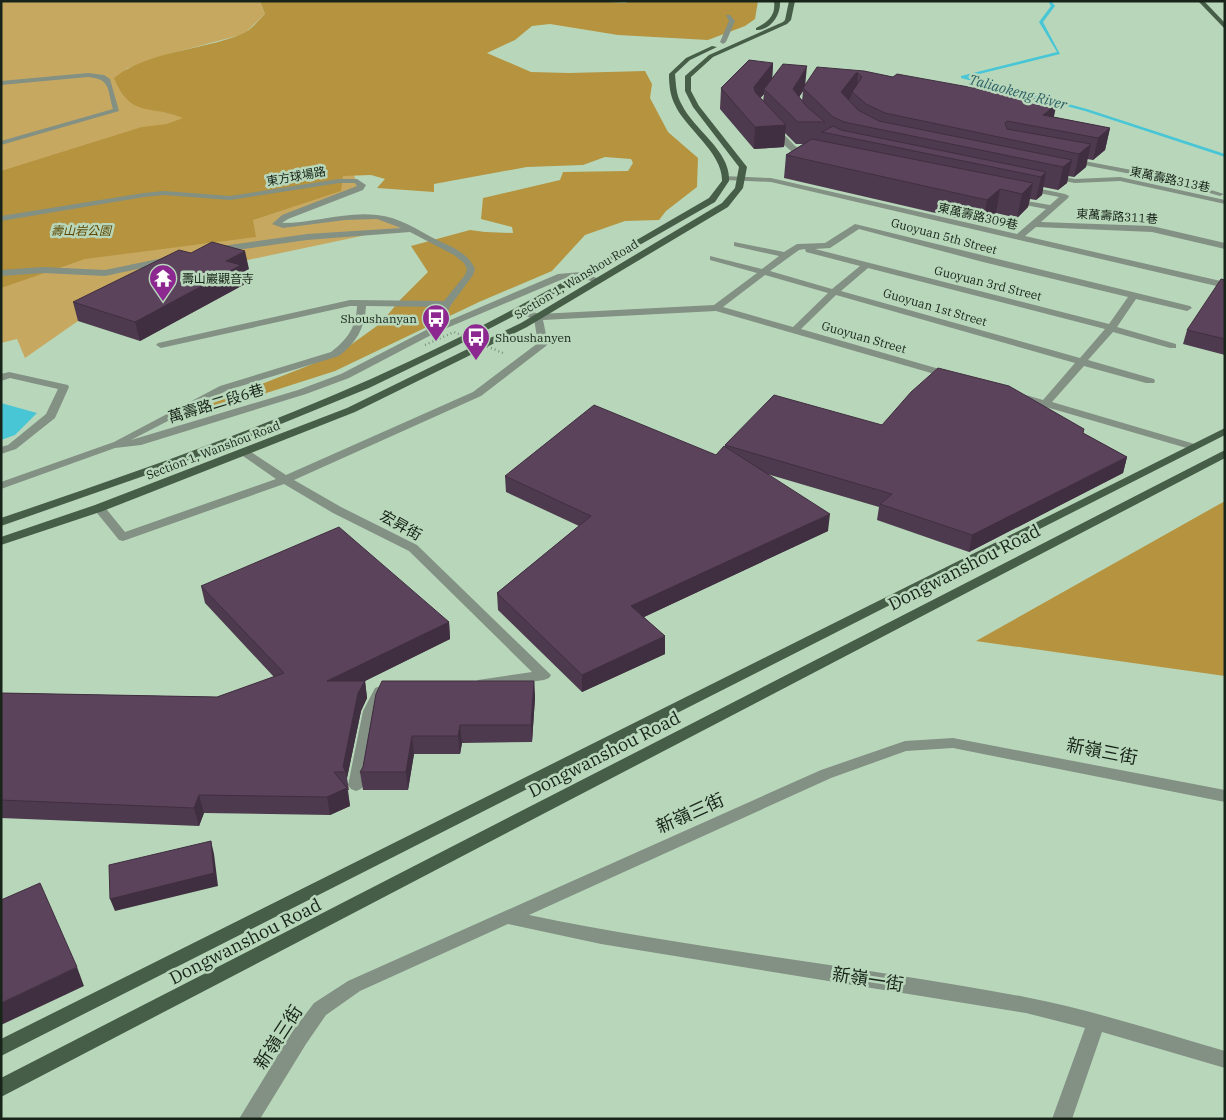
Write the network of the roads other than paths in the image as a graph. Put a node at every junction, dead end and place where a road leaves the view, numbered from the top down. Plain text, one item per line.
1 (777, 1) edge
2 (792, 1) edge
3 (1201, 1) edge
4 (728, 16) dead end
5 (1225, 27) edge
6 (723, 42) junction
7 (736, 44) junction
8 (1, 84) edge
9 (765, 120) edge
10 (1, 143) edge
11 (1064, 158) edge
12 (820, 159) edge
13 (1046, 174) edge
14 (726, 178) junction
15 (743, 180) junction
16 (1018, 186) edge
17 (1225, 196) edge
18 (1003, 198) edge
19 (1225, 202) edge
20 (1052, 208) junction
21 (1, 219) edge
22 (1035, 224) junction
23 (409, 230) junction
24 (1018, 238) junction
25 (737, 244) dead end
26 (1225, 246) edge
27 (797, 247) junction
28 (206, 252) edge
29 (785, 256) junction
30 (713, 258) dead end
31 (170, 260) edge
32 (866, 265) junction
33 (763, 272) junction
34 (1, 273) edge
35 (581, 275) junction
36 (598, 280) junction
37 (1225, 285) edge
38 (834, 292) junction
39 (1134, 295) junction
40 (362, 302) junction
41 (447, 304) junction
42 (716, 308) junction
43 (1187, 308) dead end
44 (520, 311) junction
45 (538, 317) junction
46 (1111, 328) junction
47 (432, 330) junction
48 (796, 330) junction
49 (161, 345) dead end
50 (1173, 346) dead end
51 (1081, 362) junction
52 (1, 378) edge
53 (960, 379) edge
54 (1150, 380) dead end
55 (1007, 393) edge
56 (1045, 404) junction
57 (1225, 431) edge
58 (113, 445) junction
59 (1194, 447) junction
60 (1, 451) edge
61 (244, 452) junction
62 (1225, 453) edge
63 (285, 480) junction
64 (1, 486) edge
65 (99, 508) junction
66 (1, 522) edge
67 (1, 541) edge
68 (473, 684) edge
69 (401, 687) edge
70 (356, 785) dead end
71 (1225, 796) edge
72 (507, 917) junction
73 (1096, 1022) junction
74 (1, 1048) edge
75 (1225, 1060) edge
76 (1, 1088) edge
77 (250, 1119) edge
78 (1062, 1119) edge

1 - 6 main road
2 - 7 main road
3 - 5 main road
4 - 6 street
6 - 7 main road
6 - 14 main road
7 - 15 main road
8 - 10 street
9 - 12 street
11 - 17 street
13 - 19 street, 東萬壽路313巷
14 - 15 street, 東萬壽路309巷
14 - 35 main road, Section 1, Wanshou Road
15 - 24 street, 東萬壽路309巷
15 - 36 main road, Section 1, Wanshou Road
16 - 20 street
18 - 20 street
20 - 22 street
21 - 23 street, 東方球場路
22 - 24 street
22 - 26 street, 東萬壽路311巷
23 - 28 street
23 - 41 street, 東方球場路
24 - 37 street, 東萬壽路309巷
25 - 29 street
27 - 29 street
27 - 32 street, Guoyuan 3rd Street
27 - 39 street, Guoyuan 5th Street
29 - 33 street
30 - 33 street, Guoyuan 1st Street
31 - 34 street
32 - 38 street
32 - 46 street, Guoyuan 3rd Street
33 - 38 street, Guoyuan 1st Street
33 - 42 street
35 - 36 street
35 - 44 main road, Section 1, Wanshou Road
35 - 47 street
36 - 45 main road, Section 1, Wanshou Road
38 - 48 street
38 - 51 street, Guoyuan 1st Street
39 - 43 street, Guoyuan 5th Street
39 - 46 street
40 - 41 street
40 - 49 street
40 - 58 street
41 - 47 street, 東方球場路
42 - 45 street, Guoyuan Street
42 - 48 street, Guoyuan Street
44 - 45 street, Guoyuan Street
44 - 66 main road, Section 1, Wanshou Road
45 - 61 main road, Section 1, Wanshou Road
45 - 63 street
46 - 50 street, Guoyuan 3rd Street
46 - 51 street
47 - 58 street, 萬壽路二段6巷
48 - 53 street, Guoyuan Street
51 - 54 street, Guoyuan 1st Street
51 - 56 street
52 - 60 street
55 - 56 street
56 - 59 street
57 - 59 main road, Dongwanshou Road
58 - 64 street, 萬壽路二段6巷
59 - 74 main road, Dongwanshou Road
61 - 63 street, 宏昇街
61 - 65 main road, Section 1, Wanshou Road
62 - 76 main road, Dongwanshou Road
63 - 65 street
63 - 68 street, 宏昇街
65 - 67 main road, Section 1, Wanshou Road
69 - 70 street
71 - 72 street, 新嶺三街
72 - 73 street, 新嶺一街
72 - 77 street, 新嶺三街
73 - 75 street, 新嶺一街
73 - 78 street

